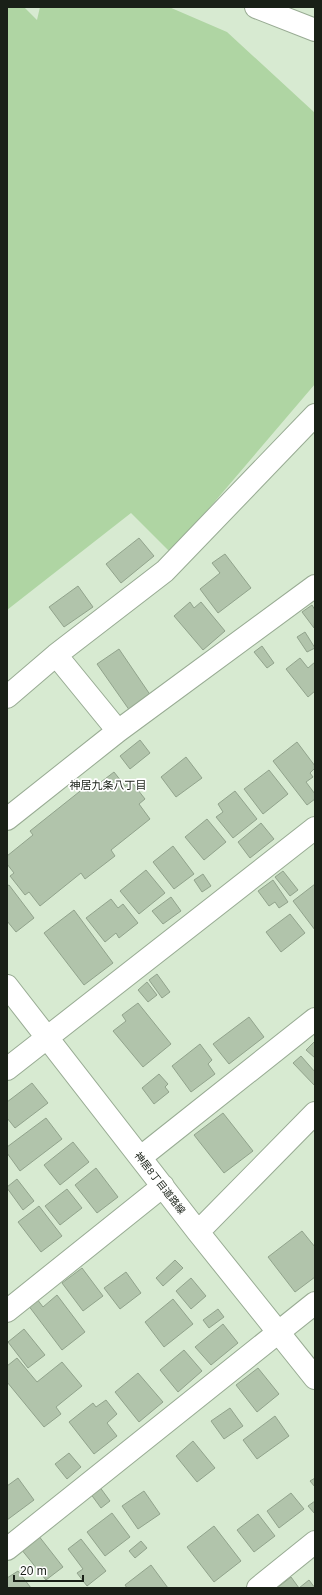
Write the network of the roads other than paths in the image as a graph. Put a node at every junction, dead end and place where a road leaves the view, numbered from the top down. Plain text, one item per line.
1 (256, 7) edge
2 (283, 12) edge
3 (315, 30) edge
4 (315, 415) edge
5 (315, 586) edge
6 (56, 655) junction
7 (7, 697) edge
8 (118, 731) junction
9 (7, 819) edge
10 (315, 828) edge
11 (7, 986) edge
12 (315, 1019) edge
13 (47, 1037) junction
14 (7, 1069) edge
15 (315, 1113) edge
16 (141, 1157) junction
17 (163, 1186) junction
18 (198, 1232) junction
19 (315, 1303) edge
20 (7, 1311) edge
21 (278, 1332) junction
22 (315, 1378) edge
23 (315, 1542) edge
24 (7, 1549) edge
25 (258, 1588) edge

1 - 2 street
2 - 3 street
4 - 6 street
5 - 8 street
6 - 7 street
6 - 8 street
8 - 9 street
10 - 13 street
11 - 13 street, 神居8丁目道路線
12 - 16 street
13 - 14 street
13 - 16 street, 神居8丁目道路線
15 - 18 street
16 - 17 street, 神居8丁目道路線
17 - 18 street, 神居8丁目道路線
17 - 20 street
18 - 21 street, 神居8丁目道路線
19 - 21 street
21 - 22 street, 神居8丁目道路線
21 - 24 street
23 - 25 street

